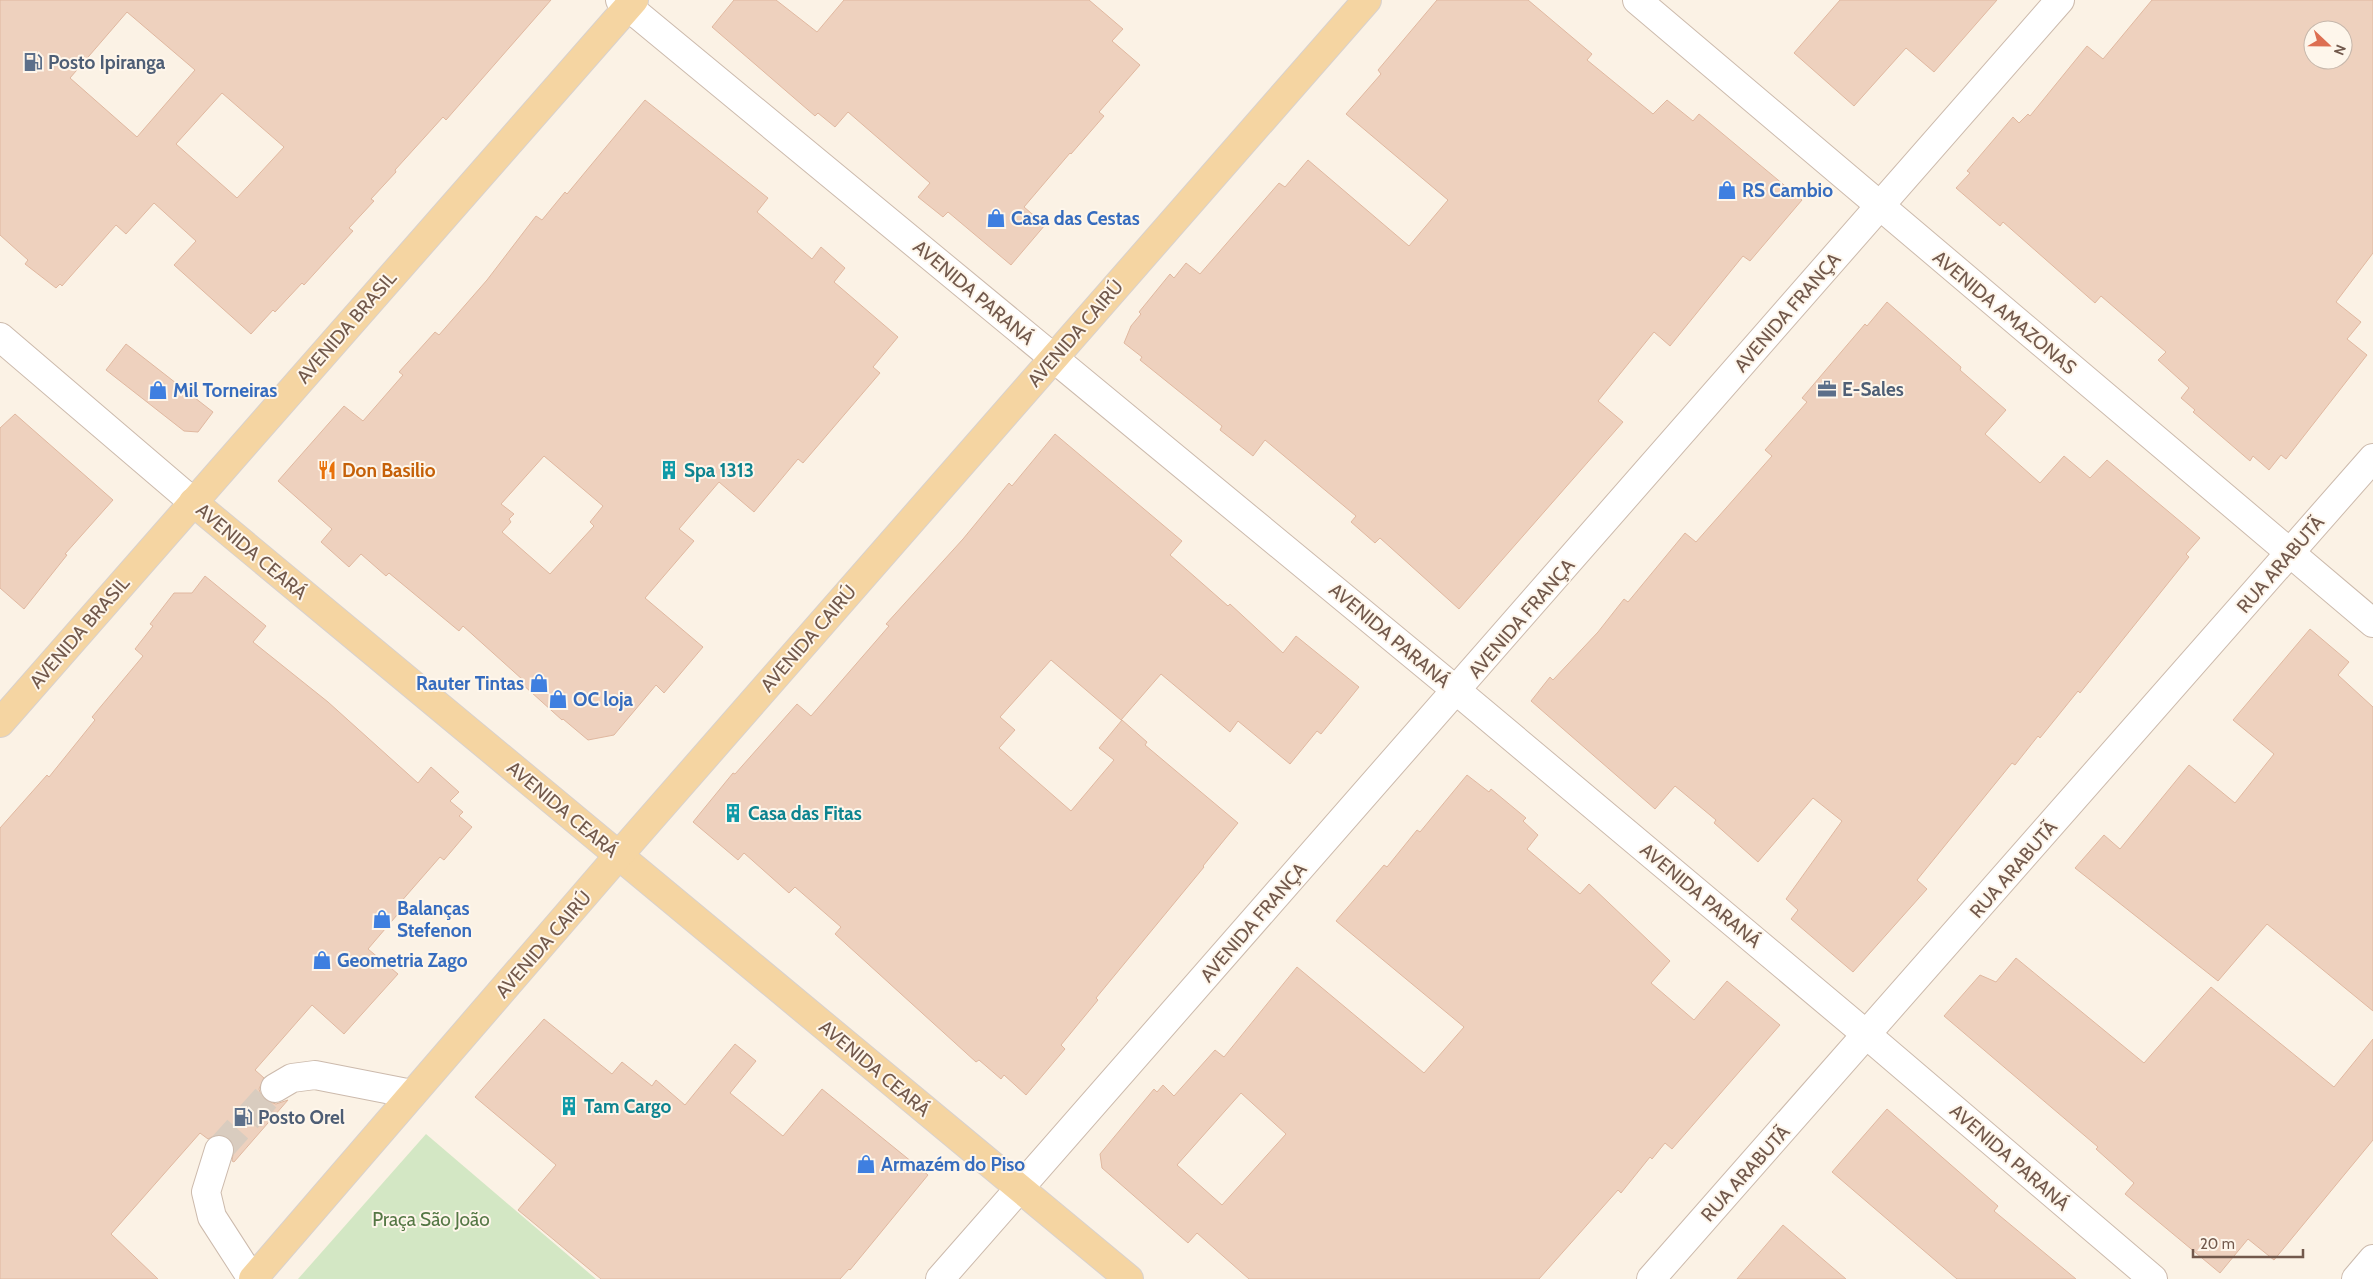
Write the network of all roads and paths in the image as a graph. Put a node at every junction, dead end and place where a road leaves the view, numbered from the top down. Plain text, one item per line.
1 (1367, 0) edge
2 (1637, 0) edge
3 (2060, 0) edge
4 (627, 2) edge
5 (1880, 205) junction
6 (0, 337) edge
7 (1054, 358) junction
8 (2373, 458) edge
9 (193, 502) junction
10 (2290, 553) junction
11 (2373, 623) edge
12 (1457, 691) junction
13 (0, 723) edge
14 (619, 855) junction
15 (1867, 1035) junction
16 (275, 1088) tunnel mouth
17 (412, 1094) junction
18 (219, 1150) tunnel mouth
19 (1018, 1187) junction
20 (2373, 1259) edge
21 (253, 1279) edge
22 (940, 1279) edge
23 (1129, 1279) edge
24 (1652, 1279) edge
25 (2153, 1279) edge
26 (2356, 1279) edge

1 - 7 main road, AVENIDA CAIRÚ
2 - 5 street, AVENIDA AMAZONAS
3 - 5 street, AVENIDA FRANÇA
4 - 7 street, AVENIDA PARANÁ
4 - 9 main road, AVENIDA BRASIL
5 - 10 street, AVENIDA AMAZONAS
5 - 12 street, AVENIDA FRANÇA
6 - 9 street, AVENIDA CEARÁ
7 - 12 street, AVENIDA PARANÁ
7 - 14 main road, AVENIDA CAIRÚ
8 - 10 street, RUA ARABUTÃ
9 - 13 main road, AVENIDA BRASIL
9 - 14 main road, AVENIDA CEARÁ
10 - 11 street, AVENIDA AMAZONAS
10 - 15 street, RUA ARABUTÃ
12 - 15 street, AVENIDA PARANÁ
12 - 19 street, AVENIDA FRANÇA
14 - 17 main road, AVENIDA CAIRÚ
14 - 19 main road, AVENIDA CEARÁ
15 - 24 street, RUA ARABUTÃ
15 - 25 street, AVENIDA PARANÁ
16 - 17 street
17 - 21 main road, AVENIDA CAIRÚ
18 - 21 street
19 - 22 street, AVENIDA FRANÇA
19 - 23 main road, AVENIDA CEARÁ
20 - 26 street

